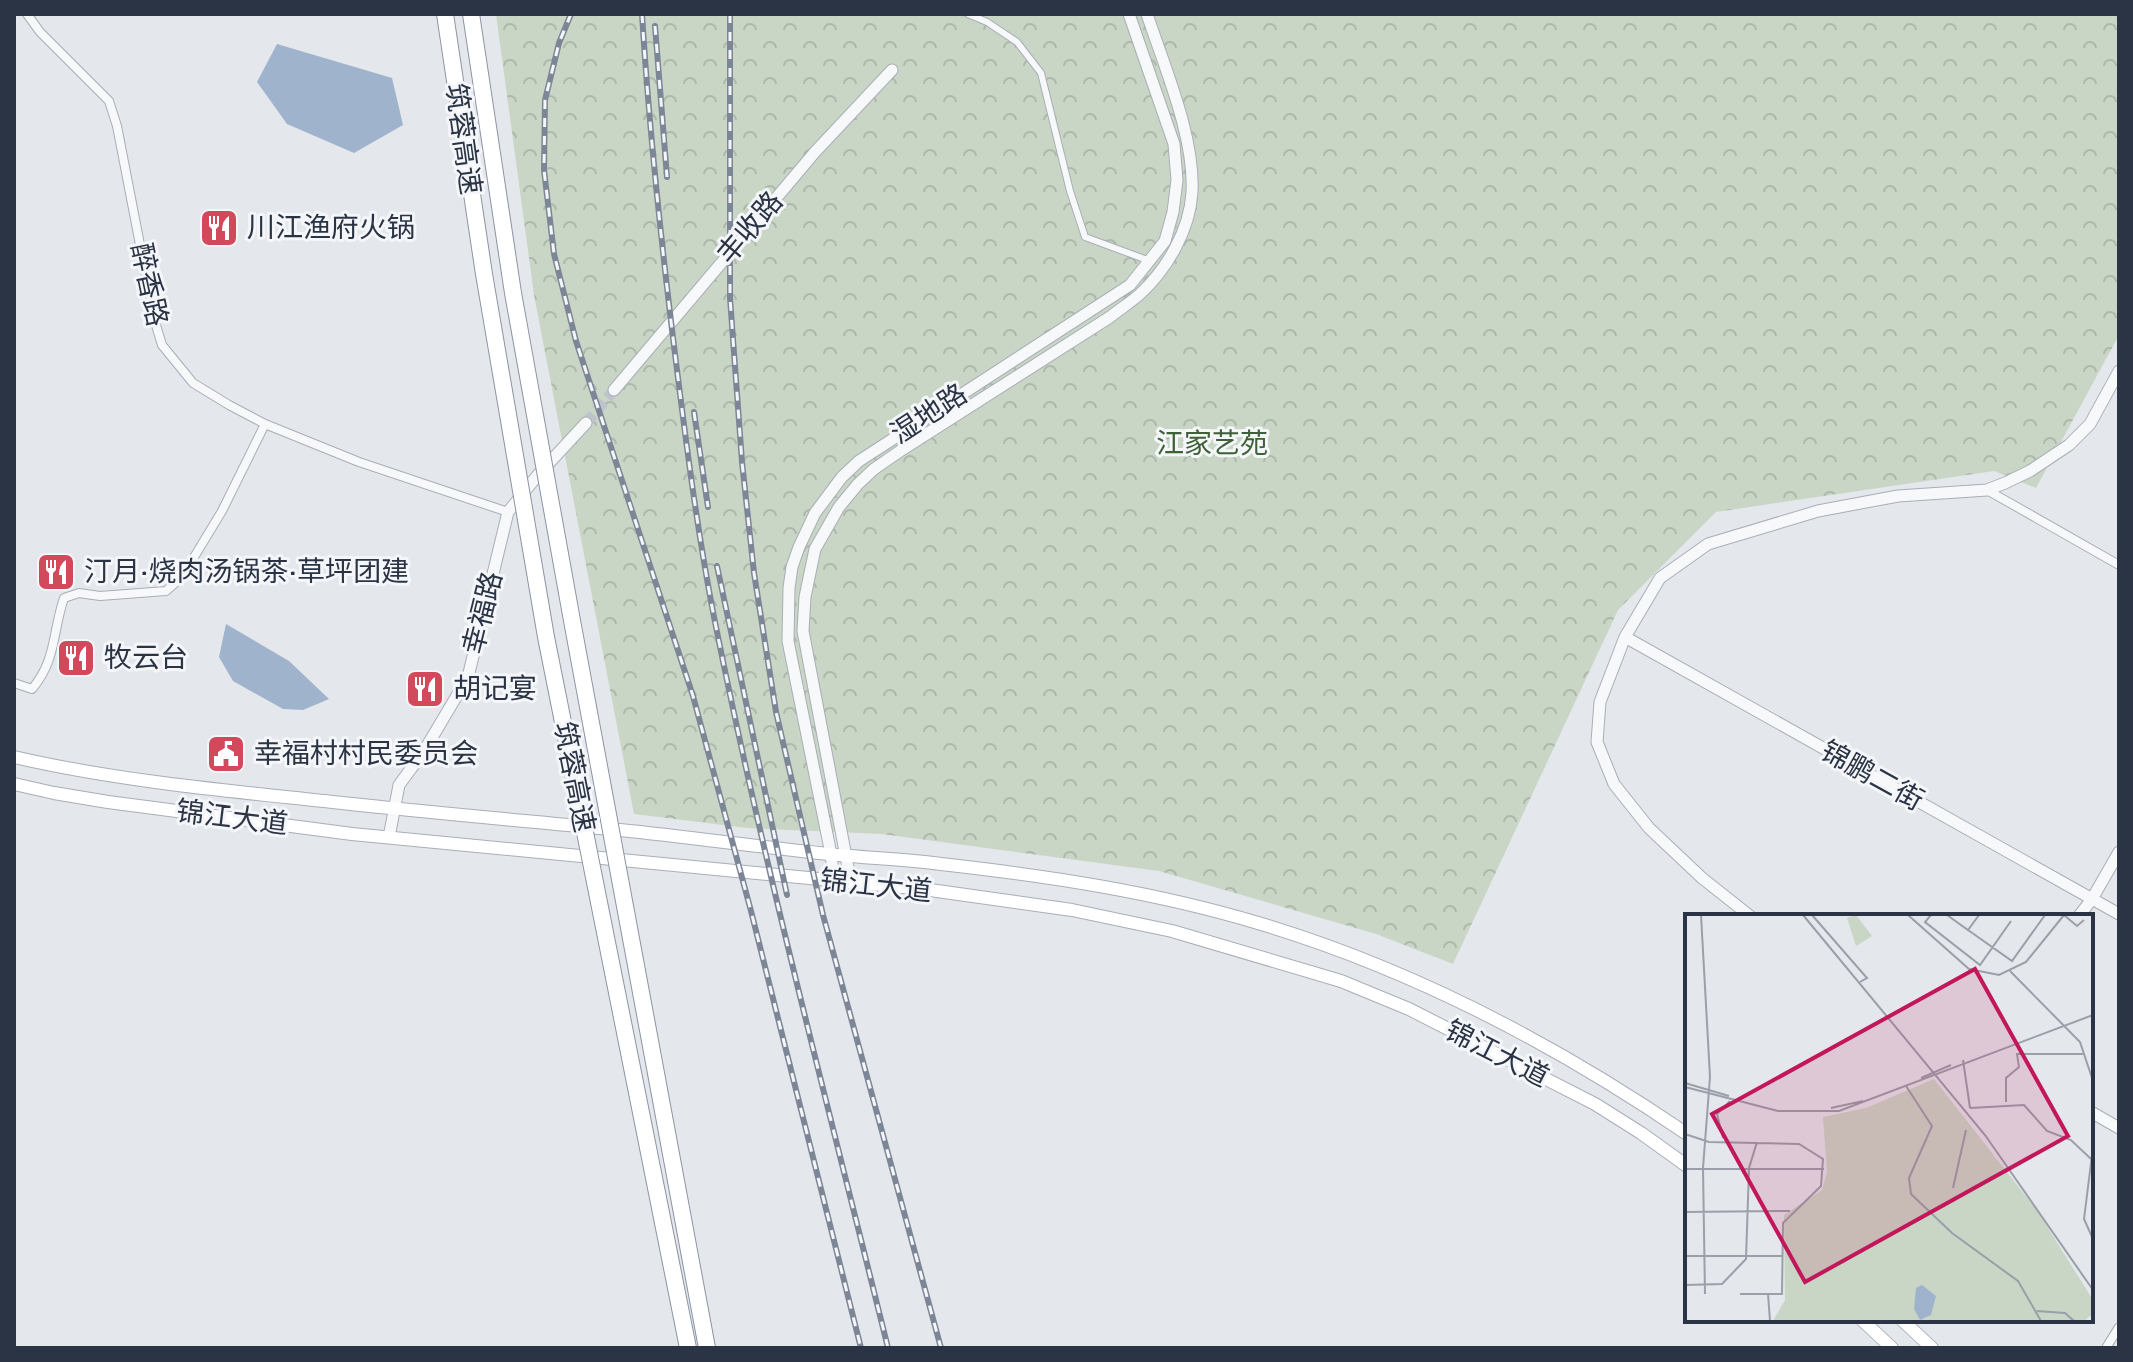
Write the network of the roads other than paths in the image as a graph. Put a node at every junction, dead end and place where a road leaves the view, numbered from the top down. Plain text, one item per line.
1 (27, 14) edge
2 (445, 14) edge
3 (471, 14) edge
4 (968, 14) edge
5 (1129, 14) edge
6 (1147, 14) edge
7 (892, 70) dead end
8 (1150, 262) junction
9 (1162, 269) junction
10 (2119, 371) edge
11 (614, 390) tunnel mouth
12 (948, 402) junction
13 (956, 414) junction
14 (586, 423) tunnel mouth
15 (265, 424) junction
16 (1987, 490) junction
17 (508, 512) junction
18 (2119, 565) edge
19 (1625, 637) junction
20 (14, 683) edge
21 (14, 757) edge
22 (14, 784) edge
23 (395, 809) junction
24 (389, 837) junction
25 (2119, 852) edge
26 (831, 854) junction
27 (846, 855) junction
28 (834, 881) junction
29 (851, 883) junction
30 (2092, 899) junction
31 (1747, 914) edge
32 (2081, 914) edge
33 (2119, 914) edge
34 (2093, 1113) edge
35 (2119, 1128) edge
36 (1685, 1133) edge
37 (1685, 1165) edge
38 (1864, 1322) edge
39 (1904, 1322) edge
40 (2119, 1327) edge
41 (688, 1348) edge
42 (707, 1348) edge
43 (1892, 1348) edge
44 (1932, 1348) edge
45 (2106, 1348) edge

1 - 15 street, 醉香路
2 - 41 highway, 筑蓉高速, bridge
3 - 42 highway, 筑蓉高速, bridge
4 - 8 street
5 - 8 street, 湿地路
6 - 9 street, 湿地路
7 - 11 street, 丰收路
8 - 9 street
8 - 12 street, 湿地路
9 - 13 street, 湿地路
10 - 16 street
12 - 13 street
12 - 26 street, 湿地路
13 - 27 street, 湿地路
14 - 17 street
15 - 17 street, 醉香路
15 - 20 street
16 - 18 street
16 - 19 street
17 - 23 street, 幸福路
19 - 30 street, 锦鹏二街
19 - 31 street
21 - 23 main road, 锦江大道
22 - 24 main road, 锦江大道
23 - 24 street, 幸福路
23 - 26 main road, 锦江大道
24 - 28 main road, 锦江大道
25 - 30 street
26 - 27 main road, 锦江大道
26 - 28 street, 湿地路
27 - 29 street, 湿地路
27 - 36 main road, 锦江大道
28 - 29 main road, 锦江大道
29 - 37 main road, 锦江大道
30 - 32 street
30 - 33 street, 锦鹏二街
34 - 35 street
38 - 43 main road
39 - 44 main road
40 - 45 street

